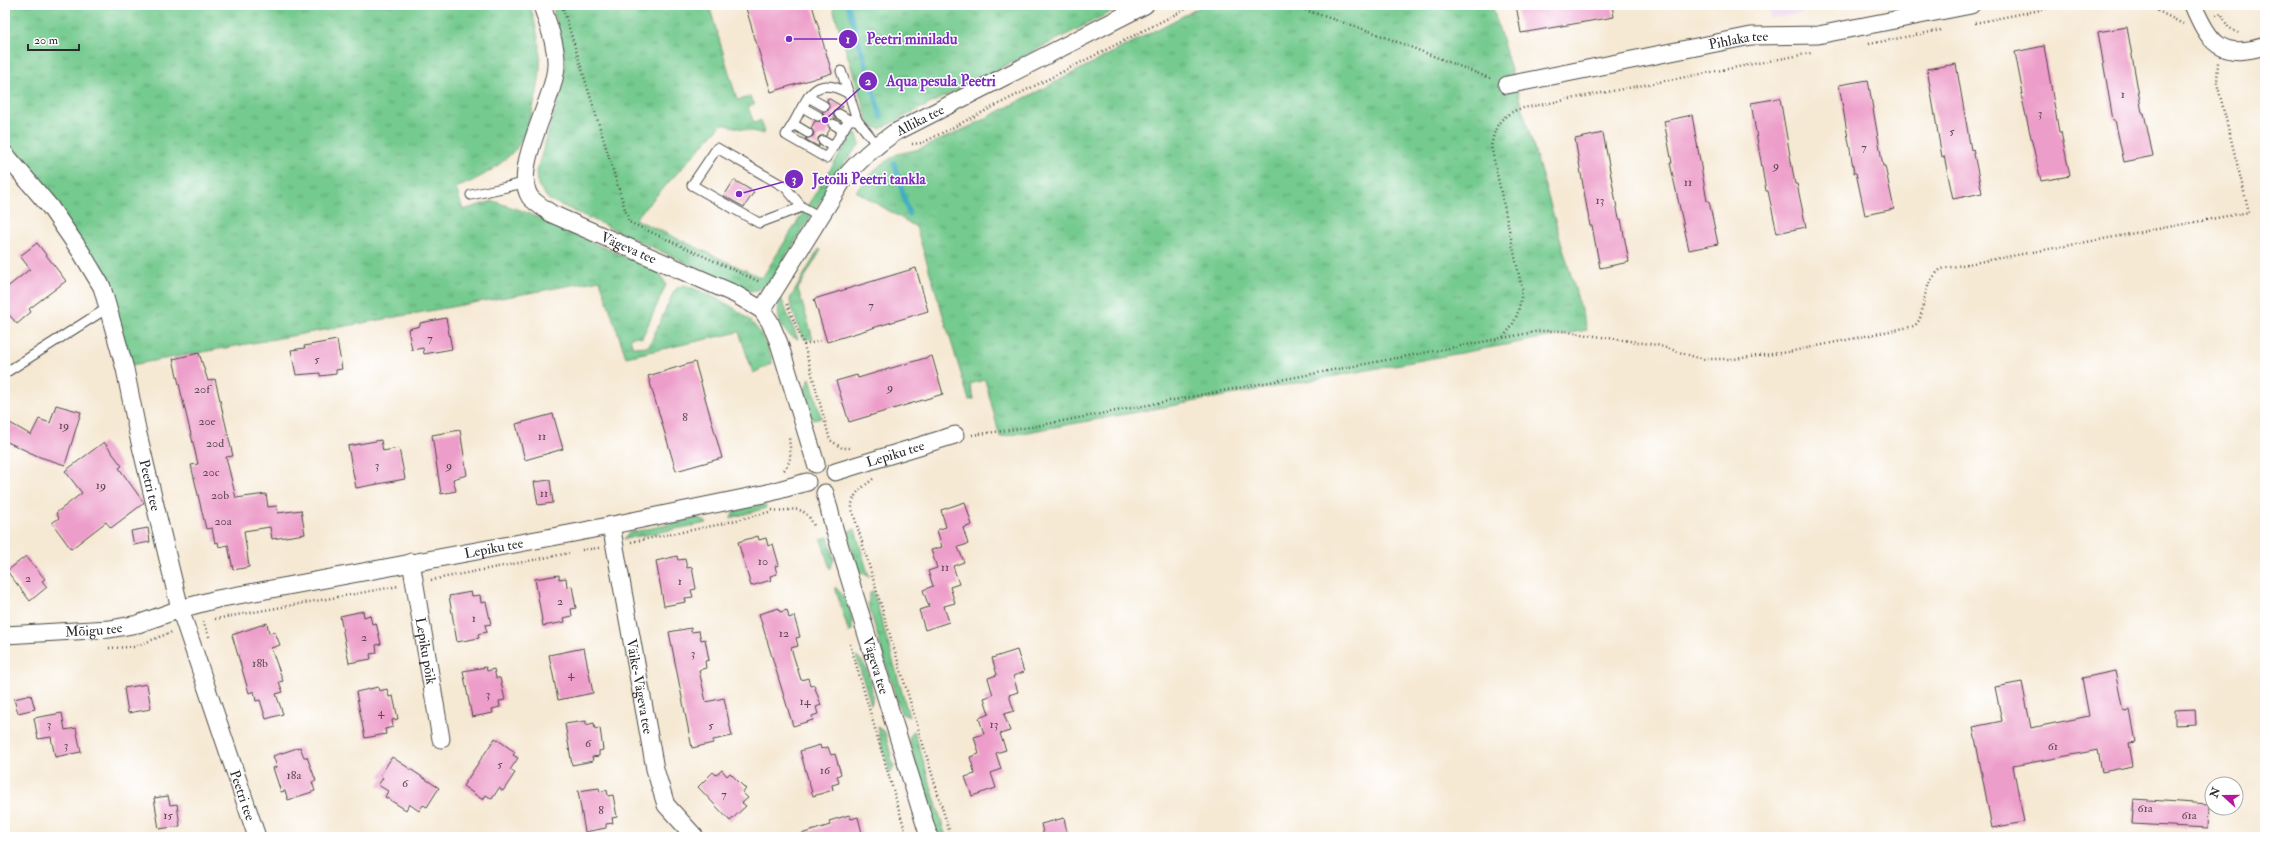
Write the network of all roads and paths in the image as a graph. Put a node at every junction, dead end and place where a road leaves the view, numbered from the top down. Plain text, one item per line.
1 (542, 5) edge
2 (1144, 5) edge
3 (1194, 5) edge
4 (1290, 5) edge
5 (1971, 5) edge
6 (2065, 5) edge
7 (2193, 5) edge
8 (1971, 24) dead end
9 (1949, 28) dead end
10 (1868, 44) dead end
11 (2265, 46) edge
12 (2220, 48) junction
13 (1812, 53) dead end
14 (841, 70) dead end
15 (1507, 85) joint
16 (849, 94) junction
17 (808, 97) junction
18 (824, 106) dead end
19 (802, 107) junction
20 (839, 114) dead end
21 (818, 116) dead end
22 (853, 120) junction
23 (792, 124) junction
24 (833, 124) dead end
25 (843, 130) junction
26 (808, 133) dead end
27 (823, 142) dead end
28 (909, 144) dead end
29 (877, 145) junction
30 (833, 147) junction
31 (5, 154) edge
32 (524, 184) junction
33 (471, 195) dead end
34 (802, 207) junction
35 (820, 217) junction
36 (108, 307) junction
37 (762, 310) junction
38 (1503, 337) junction
39 (820, 341) dead end
40 (804, 345) dead end
41 (5, 373) edge
42 (824, 421) dead end
43 (805, 426) junction
44 (955, 435) joint
45 (816, 464) junction
46 (781, 472) dead end
47 (835, 472) junction
48 (807, 482) junction
49 (768, 493) junction
50 (825, 493) junction
51 (772, 511) junction
52 (611, 525) junction
53 (818, 533) dead end
54 (614, 546) junction
55 (578, 551) dead end
56 (570, 553) dead end
57 (411, 562) junction
58 (414, 583) junction
59 (180, 609) junction
60 (204, 621) junction
61 (186, 627) junction
62 (5, 634) edge
63 (849, 639) dead end
64 (211, 643) dead end
65 (106, 648) dead end
66 (441, 739) dead end
67 (257, 837) edge
68 (694, 837) edge
69 (907, 837) edge
70 (929, 837) edge

1 - 32 street
2 - 29 street, Allika tee
3 - 28 path
4 - 15 path
5 - 15 street, Pihlaka tee
6 - 8 path
7 - 12 street
9 - 10 path
11 - 12 street
12 - 38 path
13 - 38 path
14 - 16 lane
16 - 17 lane
16 - 22 lane
17 - 18 lane
17 - 19 lane
19 - 21 lane
19 - 23 lane
20 - 22 lane
22 - 25 lane
22 - 29 lane
23 - 26 lane
23 - 30 lane
24 - 25 lane
25 - 30 lane
27 - 30 lane
29 - 35 street, Allika tee
31 - 36 street, Peetri tee
32 - 33 lane
32 - 37 street, Vägeva tee
34 - 34 lane
34 - 35 lane
35 - 37 street, Allika tee
36 - 41 lane
36 - 59 street, Peetri tee
37 - 43 street, Vägeva tee
38 - 44 path
39 - 40 path
42 - 43 path
43 - 45 street, Vägeva tee
43 - 46 path
44 - 47 street, Lepiku tee
45 - 47 street
45 - 48 street
47 - 50 street
48 - 49 street, Lepiku tee
48 - 50 street
49 - 51 path
49 - 52 street, Lepiku tee
50 - 70 street, Vägeva tee
51 - 53 path
51 - 54 path
52 - 54 street, Väike-Vägeva tee
52 - 57 street, Lepiku tee
54 - 55 path
54 - 68 street, Väike-Vägeva tee
56 - 58 path
57 - 58 street, Lepiku põik
57 - 59 street, Lepiku tee
58 - 60 path
58 - 66 street, Lepiku põik
59 - 61 street, Peetri tee
59 - 62 street, Mõigu tee
60 - 61 path
60 - 64 path
61 - 65 path
61 - 67 street, Peetri tee
63 - 69 path

